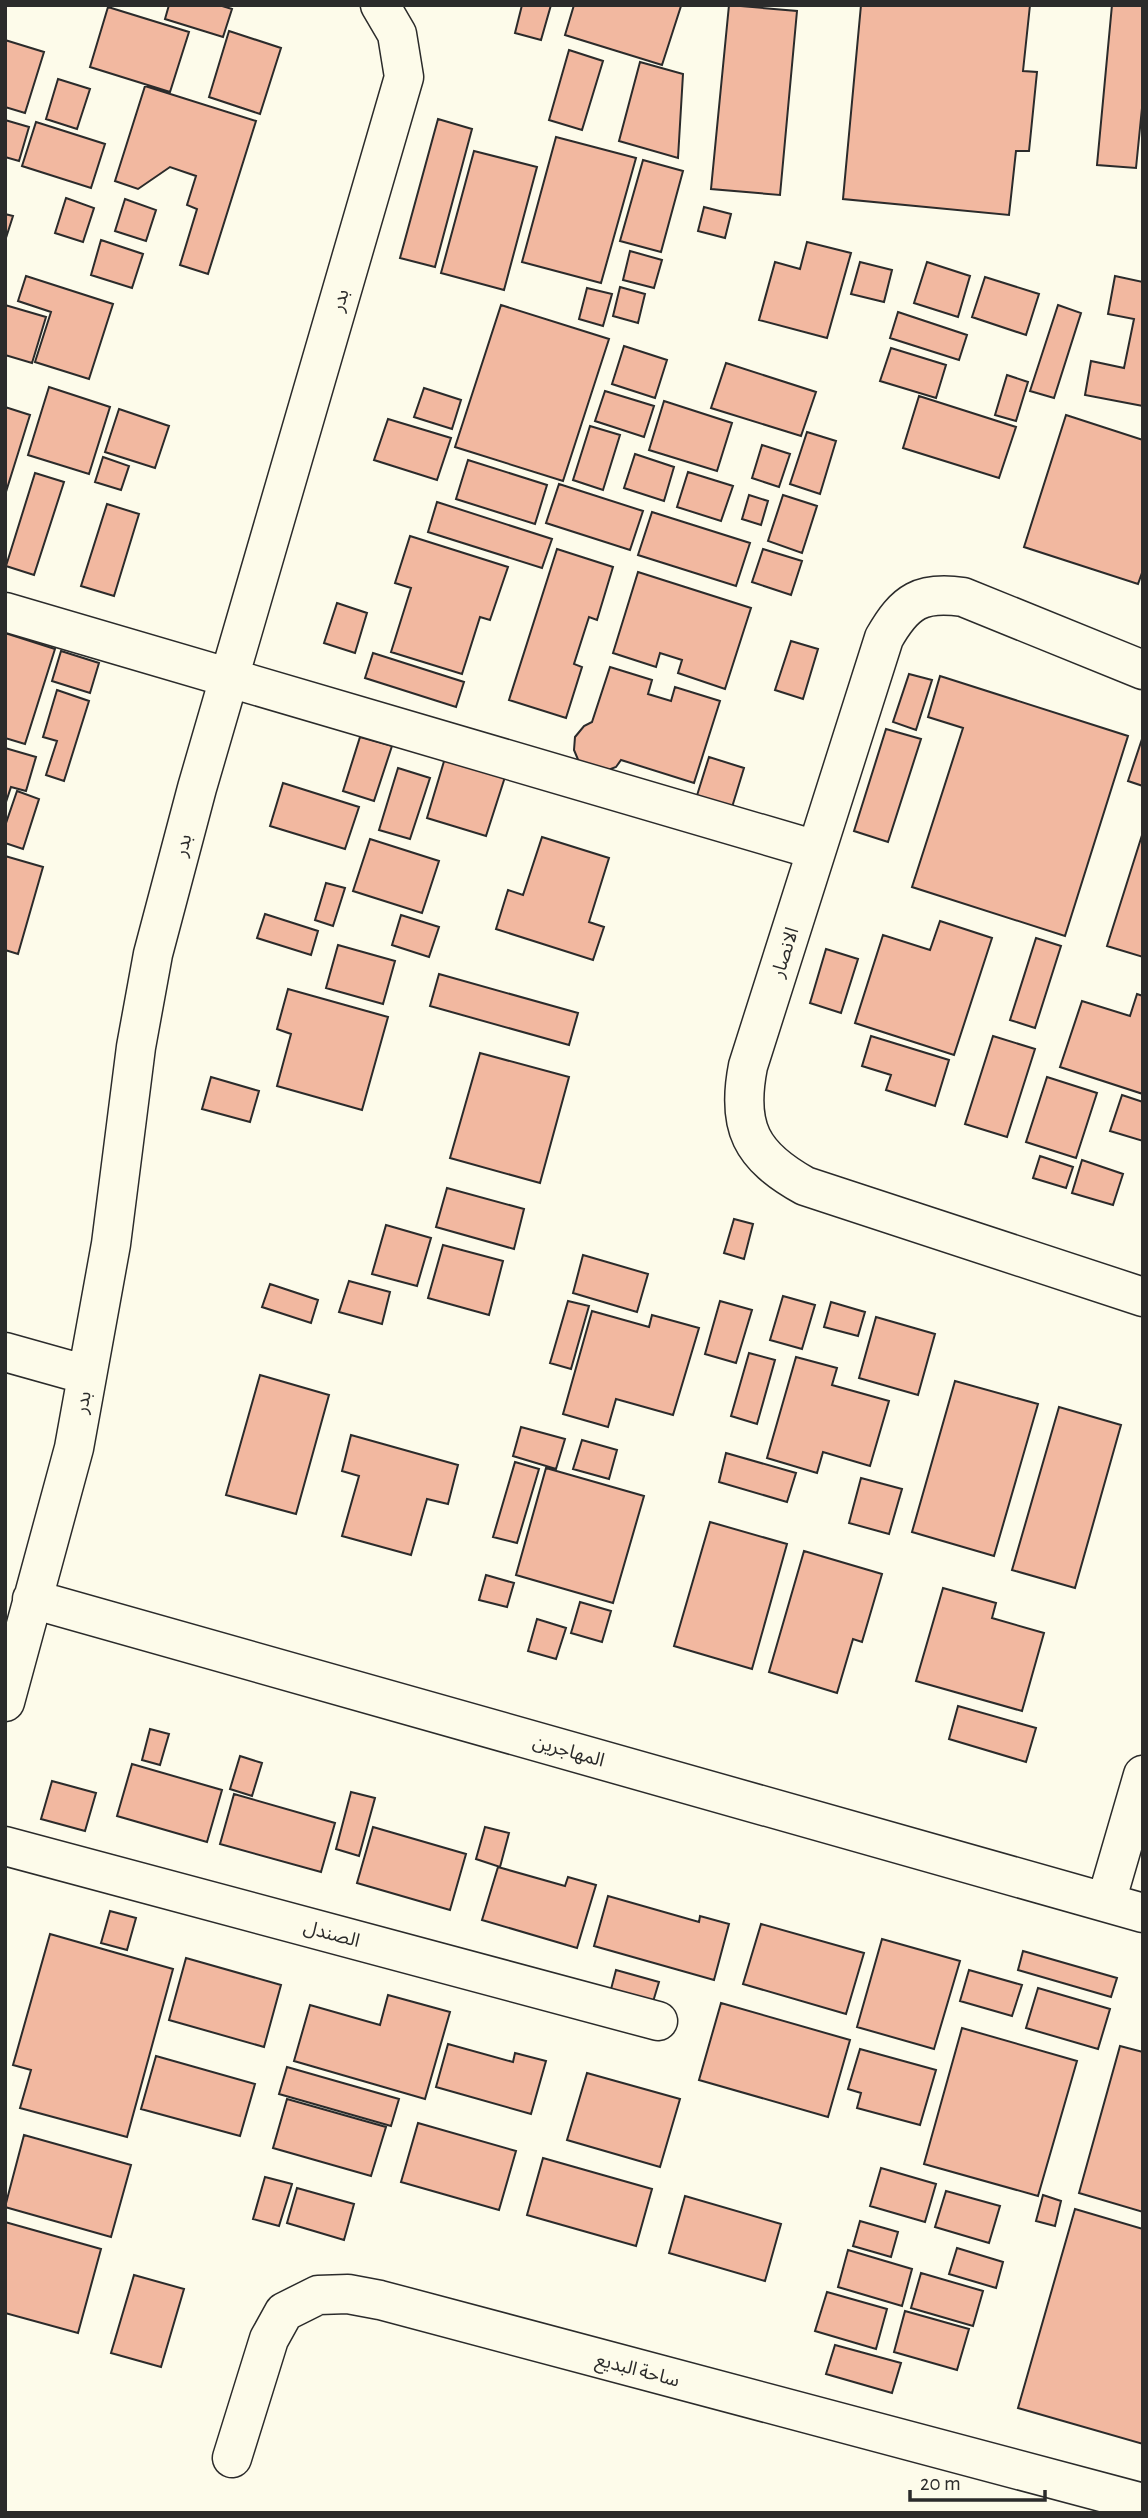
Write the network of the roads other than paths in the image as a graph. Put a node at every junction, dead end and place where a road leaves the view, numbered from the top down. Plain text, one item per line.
1 (380, 5) edge
2 (5, 612) edge
3 (1143, 670) edge
4 (229, 677) junction
5 (816, 850) junction
6 (1143, 1297) edge
7 (5, 1352) edge
8 (87, 1375) junction
9 (32, 1599) junction
10 (5, 1702) edge
11 (1143, 1775) edge
12 (5, 1846) edge
13 (1106, 1902) junction
14 (1143, 1913) edge
15 (658, 2021) dead end
16 (232, 2458) dead end
17 (1143, 2503) edge

1 - 4 street, بدر
2 - 4 street
3 - 5 street, الانصار
4 - 5 street
4 - 8 street, بدر
5 - 6 street, الانصار
7 - 8 street
8 - 9 street, بدر
9 - 10 street, بدر
9 - 13 street, المهاجرين
11 - 13 street
12 - 15 street, الصندل
13 - 14 street, المهاجرين
16 - 17 street, ساحة البديع

